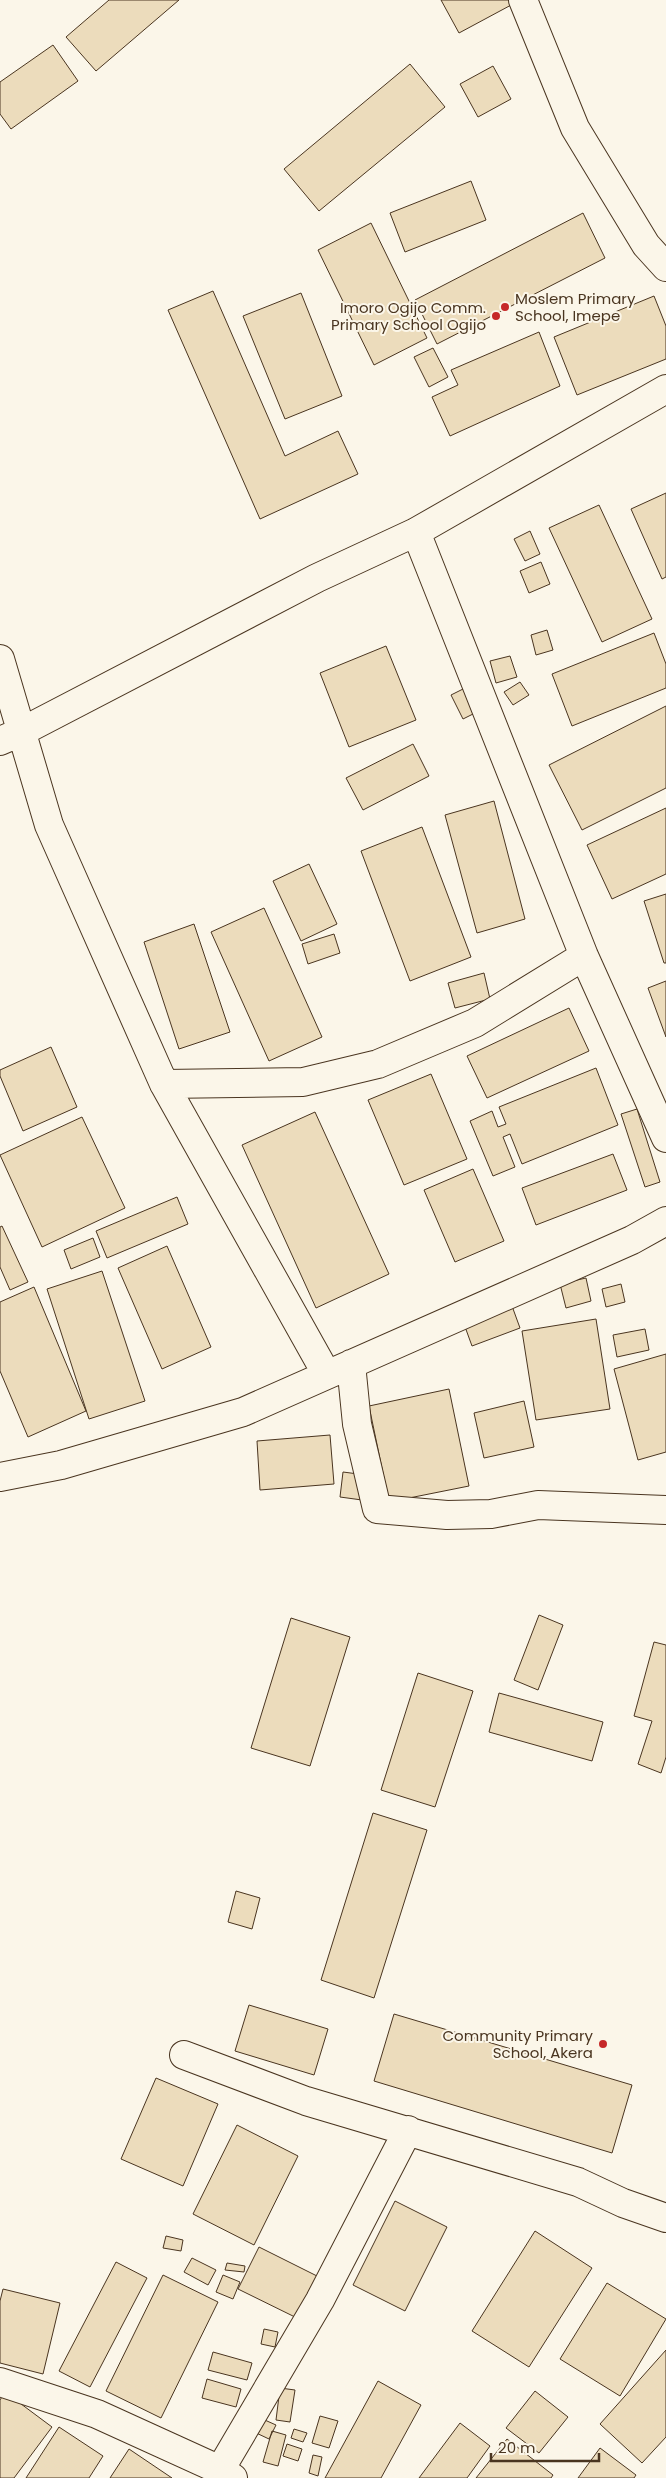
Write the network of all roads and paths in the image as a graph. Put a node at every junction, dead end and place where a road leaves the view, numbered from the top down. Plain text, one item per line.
1 (523, 0) edge
2 (666, 267) edge
3 (666, 389) edge
4 (416, 532) junction
5 (0, 660) edge
6 (11, 736) edge
7 (584, 956) junction
8 (164, 1084) junction
9 (666, 1138) edge
10 (666, 1222) edge
11 (339, 1369) junction
12 (0, 1477) edge
13 (666, 1510) edge
14 (184, 2056) dead end
15 (408, 2130) junction
16 (666, 2218) edge
17 (0, 2382) edge
18 (226, 2474) edge

1 - 2 street
3 - 4 street
4 - 6 street
4 - 7 street
5 - 6 street
6 - 8 street
7 - 8 street
7 - 9 street
8 - 11 street
10 - 11 street
11 - 12 street
11 - 13 street
14 - 15 street
15 - 16 street
15 - 18 street
17 - 18 street

